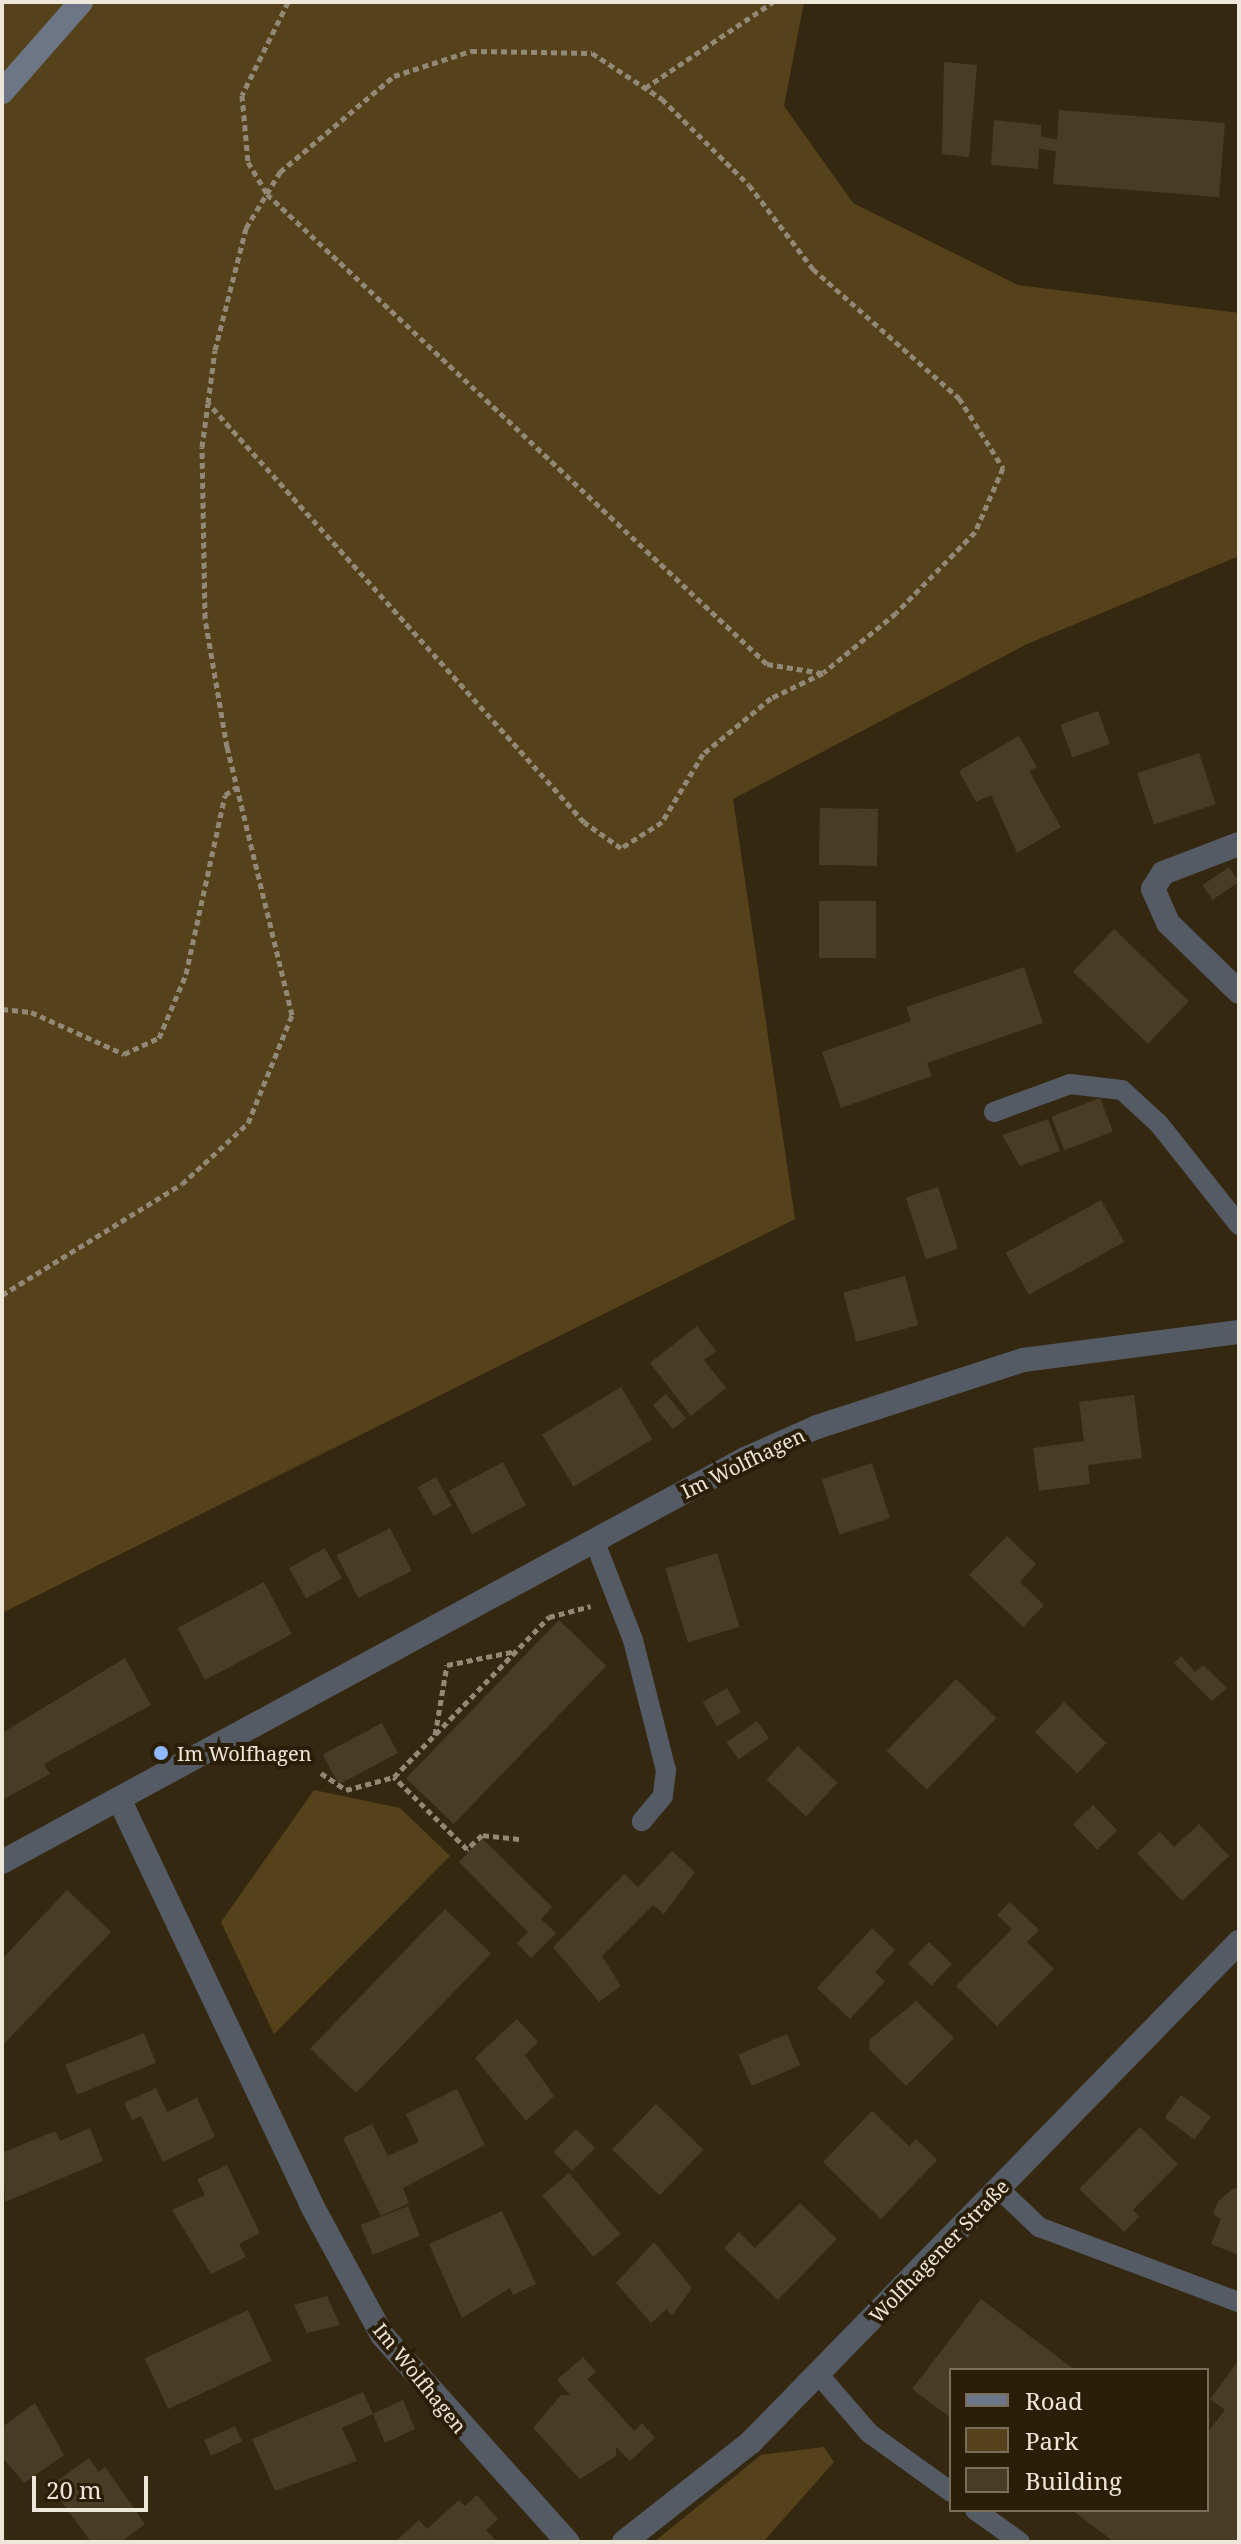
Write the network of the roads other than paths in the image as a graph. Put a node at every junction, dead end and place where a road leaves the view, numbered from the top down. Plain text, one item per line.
1 (81, 2) edge
2 (2, 92) edge
3 (1239, 844) edge
4 (1239, 992) edge
5 (994, 1112) dead end
6 (1239, 1225) edge
7 (1239, 1332) edge
8 (594, 1540) junction
9 (120, 1801) junction
10 (642, 1821) dead end
11 (2, 1862) edge
12 (1239, 1942) edge
13 (998, 2188) junction
14 (1239, 2302) edge
15 (819, 2375) junction
16 (949, 2491) edge
17 (978, 2512) edge
18 (568, 2542) edge
19 (624, 2542) edge
20 (1020, 2542) edge

1 - 2 main road
3 - 4 street
5 - 6 lane
7 - 8 street, Im Wolfhagen
8 - 9 street, Im Wolfhagen
8 - 10 lane
9 - 11 street, Im Wolfhagen
9 - 18 street, Im Wolfhagen
12 - 13 street, Wolfhagener Straße
13 - 14 lane
13 - 15 street, Wolfhagener Straße
15 - 16 lane
15 - 19 street, Wolfhagener Straße
17 - 20 lane

